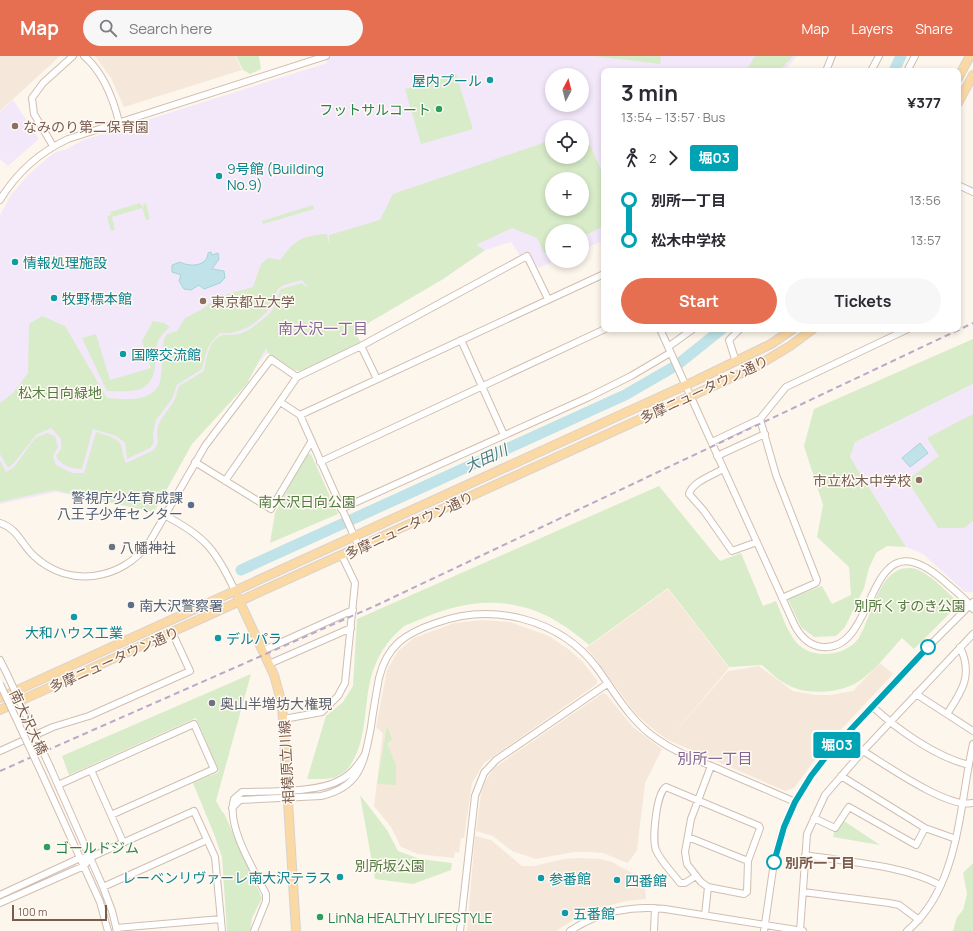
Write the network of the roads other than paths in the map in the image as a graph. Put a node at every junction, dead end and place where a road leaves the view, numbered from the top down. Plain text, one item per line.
1 (73, 56) edge
2 (84, 56) edge
3 (832, 56) edge
4 (879, 56) edge
5 (915, 56) edge
6 (970, 56) edge
7 (321, 57) edge
8 (827, 68) edge
9 (873, 68) edge
10 (909, 68) edge
11 (961, 72) edge
12 (973, 75) edge
13 (961, 97) edge
14 (119, 122) junction
15 (52, 146) junction
16 (961, 186) edge
17 (973, 192) edge
18 (0, 200) edge
19 (601, 275) edge
20 (548, 299) junction
21 (601, 331) edge
22 (661, 332) edge
23 (690, 332) edge
24 (737, 332) edge
25 (789, 332) edge
26 (809, 332) edge
27 (902, 332) edge
28 (461, 340) junction
29 (361, 346) junction
30 (670, 352) junction
31 (736, 362) junction
32 (297, 377) junction
33 (377, 379) junction
34 (482, 385) junction
35 (685, 386) junction
36 (690, 396) junction
37 (280, 402) junction
38 (300, 416) junction
39 (760, 419) junction
40 (765, 434) junction
41 (504, 435) junction
42 (311, 442) junction
43 (712, 442) junction
44 (718, 456) junction
45 (195, 462) junction
46 (320, 462) junction
47 (723, 469) junction
48 (226, 481) junction
49 (342, 512) junction
50 (164, 515) junction
51 (0, 523) edge
52 (354, 537) junction
53 (756, 542) junction
54 (359, 548) junction
55 (342, 556) junction
56 (235, 591) junction
57 (782, 598) junction
58 (240, 602) junction
59 (972, 605) edge
60 (353, 610) junction
61 (351, 628) junction
62 (172, 632) junction
63 (973, 634) edge
64 (960, 647) junction
65 (262, 650) junction
66 (0, 660) edge
67 (269, 664) junction
68 (0, 684) edge
69 (607, 684) junction
70 (916, 694) junction
71 (0, 698) edge
72 (15, 703) junction
73 (873, 707) junction
74 (0, 710) edge
75 (946, 714) junction
76 (284, 719) junction
77 (891, 722) junction
78 (973, 731) edge
79 (31, 738) junction
80 (973, 744) edge
81 (0, 751) edge
82 (864, 751) junction
83 (969, 764) junction
84 (711, 766) junction
85 (91, 770) junction
86 (841, 776) junction
87 (970, 781) edge
88 (58, 785) junction
89 (288, 794) junction
90 (698, 800) junction
91 (795, 802) junction
92 (963, 803) junction
93 (973, 803) edge
94 (111, 815) junction
95 (814, 818) junction
96 (925, 828) junction
97 (688, 837) junction
98 (956, 839) junction
99 (207, 840) junction
100 (123, 842) junction
101 (805, 856) junction
102 (91, 857) junction
103 (80, 858) junction
104 (748, 861) junction
105 (84, 866) junction
106 (696, 876) junction
107 (940, 885) junction
108 (103, 887) junction
109 (708, 887) junction
110 (803, 892) junction
111 (0, 895) edge
112 (0, 903) edge
113 (655, 908) junction
114 (705, 915) junction
115 (221, 919) junction
116 (919, 920) junction
117 (764, 928) edge
118 (116, 929) edge
119 (108, 931) edge
120 (222, 931) edge
121 (254, 931) edge
122 (296, 931) edge
123 (460, 931) edge
124 (570, 931) edge
125 (654, 931) edge
126 (801, 931) edge
127 (908, 931) edge

1 - 15 street
2 - 14 street
3 - 8 street
4 - 9 street
5 - 10 street
6 - 11 main road
7 - 14 street
12 - 13 main road
14 - 15 street
15 - 18 street
16 - 17 street
19 - 20 street
20 - 28 street
20 - 29 street
21 - 34 street
22 - 30 street
23 - 30 street
24 - 31 street
25 - 31 main road, 多摩ニュータウン通り
26 - 36 main road, 多摩ニュータウン通り
27 - 39 street
28 - 33 street
28 - 34 street
29 - 32 street
29 - 33 street
30 - 35 street
30 - 41 street
31 - 35 main road, 多摩ニュータウン通り
32 - 37 street
32 - 45 street
33 - 38 street
34 - 41 street
34 - 46 street
35 - 36 street
35 - 52 main road, 多摩ニュータウン通り
36 - 43 street
36 - 54 main road, 多摩ニュータウン通り
37 - 38 street
37 - 48 street
38 - 42 street
39 - 40 street
39 - 43 street
40 - 44 street
40 - 57 street
41 - 49 street
42 - 46 street
42 - 48 street
43 - 44 street
44 - 47 street
45 - 48 street
45 - 50 street
46 - 49 street
47 - 53 street
47 - 53 street
49 - 52 street
50 - 51 street
50 - 56 street
52 - 54 street
52 - 56 main road, 多摩ニュータウン通り
53 - 57 street
54 - 55 main road, 多摩ニュータウン通り
55 - 58 main road, 多摩ニュータウン通り
55 - 60 street
56 - 58 main road, 相模原立川線
56 - 71 main road, 多摩ニュータウン通り
57 - 59 street
58 - 62 main road, 多摩ニュータウン通り
58 - 65 main road, 相模原立川線
59 - 73 street
60 - 61 street
60 - 65 street
61 - 67 street
61 - 76 street
62 - 72 main road, 多摩ニュータウン通り
62 - 79 street
63 - 64 street
64 - 70 street
64 - 75 street
65 - 67 main road, 相模原立川線
66 - 88 street, 南大沢大橋, bridge
67 - 76 main road, 相模原立川線
68 - 103 street, 南大沢大橋, bridge
69 - 84 street
69 - 89 street
69 - 123 street
70 - 75 street
70 - 77 street
72 - 74 main road, 多摩ニュータウン通り
72 - 79 street
73 - 77 street
73 - 91 street
75 - 78 street
76 - 89 main road, 相模原立川線
77 - 82 street
77 - 83 street
79 - 81 street
80 - 83 street
82 - 86 street
82 - 92 street
83 - 87 street
84 - 90 street
84 - 91 street
85 - 88 street
85 - 94 street
85 - 94 street
86 - 95 street
86 - 96 street
87 - 92 street
88 - 102 street, 南大沢大橋
89 - 121 street
89 - 122 main road, 相模原立川線
90 - 97 street
90 - 104 street
90 - 106 street
91 - 117 street
92 - 93 street
92 - 98 street
94 - 100 street
95 - 96 street
95 - 101 street
96 - 98 street
97 - 104 street
97 - 106 street
98 - 107 street
99 - 100 street
99 - 108 street
99 - 115 street
100 - 102 street
101 - 107 street
101 - 110 street
102 - 103 street
102 - 105 street
102 - 108 street, 南大沢大橋
103 - 105 street, 南大沢大橋
103 - 111 street
104 - 109 street
105 - 112 street
105 - 119 street, 南大沢大橋
106 - 109 street
107 - 116 street
108 - 118 street, 南大沢大橋
109 - 114 street
110 - 116 street
110 - 126 street
113 - 114 street
113 - 124 street
113 - 125 street
114 - 117 street
115 - 118 street
115 - 120 street
116 - 127 street
117 - 126 street

